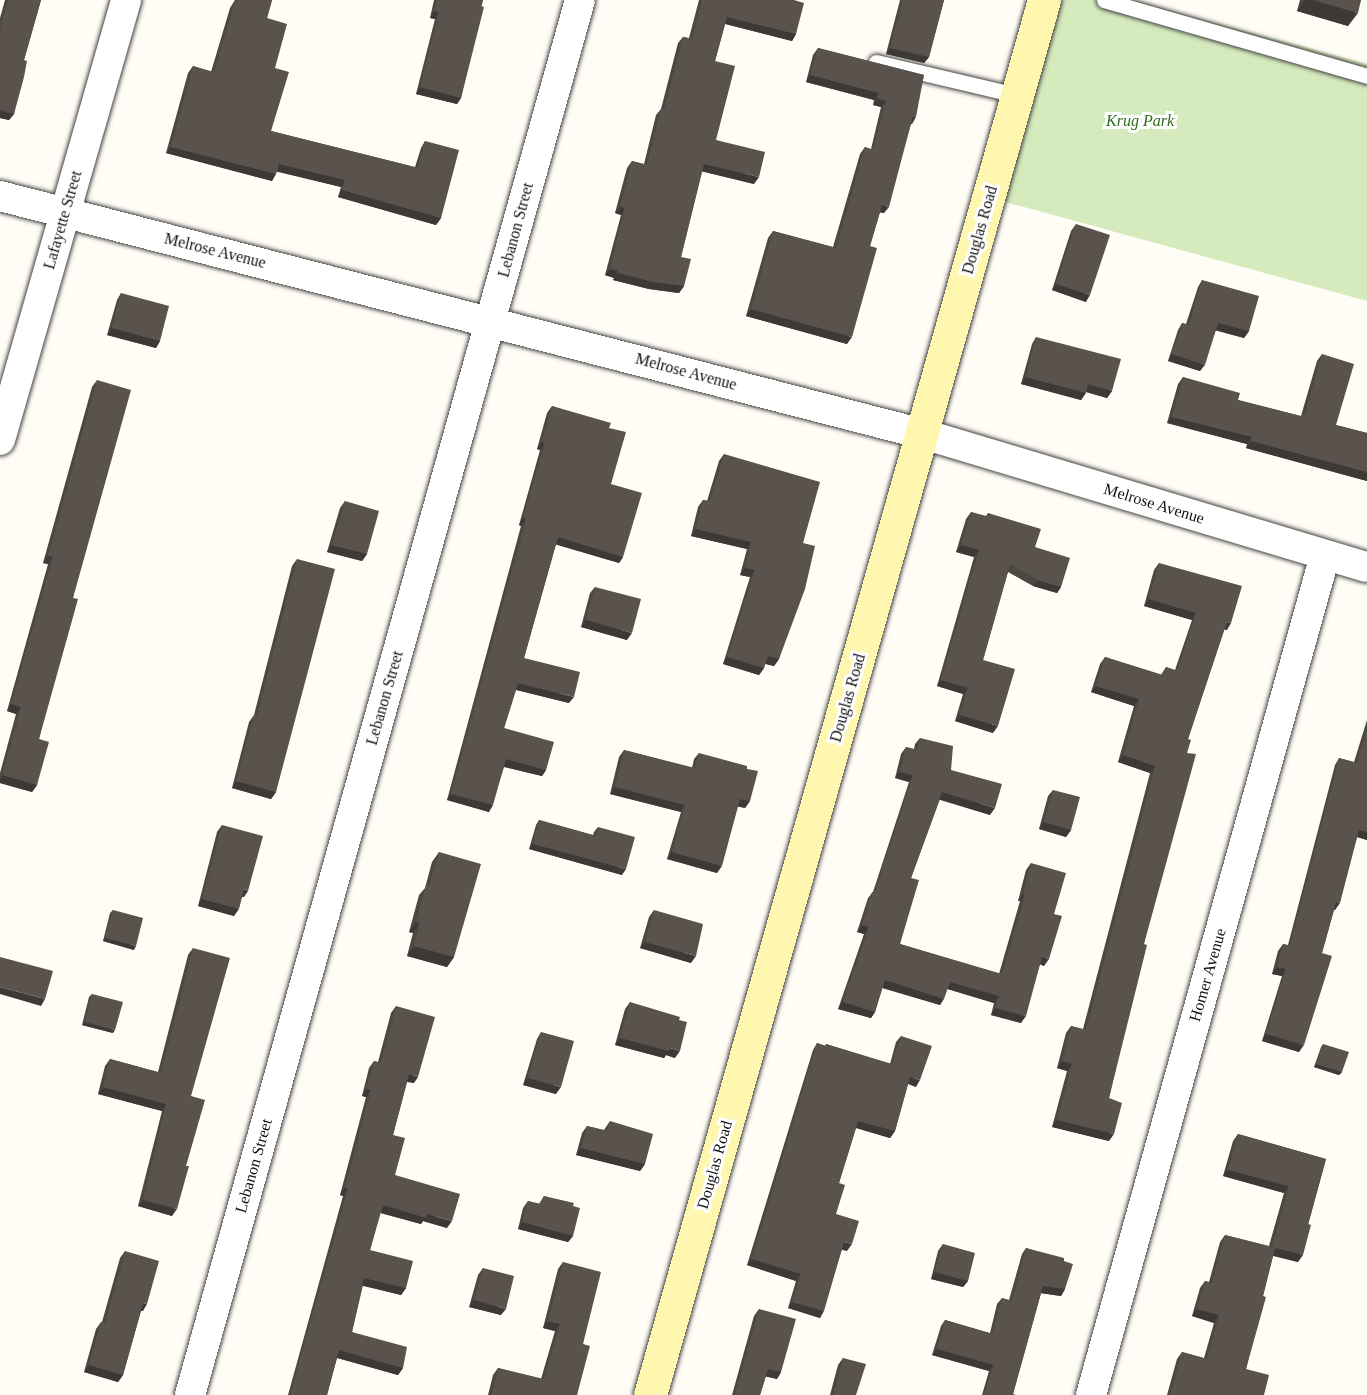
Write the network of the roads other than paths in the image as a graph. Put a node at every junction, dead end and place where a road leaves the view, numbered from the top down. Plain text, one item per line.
1 (126, 0) edge
2 (580, 0) edge
3 (1044, 0) edge
4 (1104, 0) edge
5 (876, 62) edge
6 (1367, 75) edge
7 (1017, 95) junction
8 (0, 196) edge
9 (65, 213) junction
10 (491, 321) junction
11 (923, 434) junction
12 (0, 440) edge
13 (1325, 555) junction
14 (1367, 567) edge
15 (190, 1395) edge
16 (650, 1395) edge
17 (1091, 1395) edge

1 - 9 street, Lafayette Street
2 - 10 street, Lebanon Street
3 - 7 street, Douglas Road
4 - 6 lane
5 - 7 lane
7 - 11 street, Douglas Road
8 - 9 street, Melrose Avenue
9 - 10 street, Melrose Avenue
9 - 12 street, Lafayette Street
10 - 11 street, Melrose Avenue
10 - 15 street, Lebanon Street
11 - 13 street, Melrose Avenue
11 - 16 street, Douglas Road
13 - 14 street, Melrose Avenue
13 - 17 street, Homer Avenue

